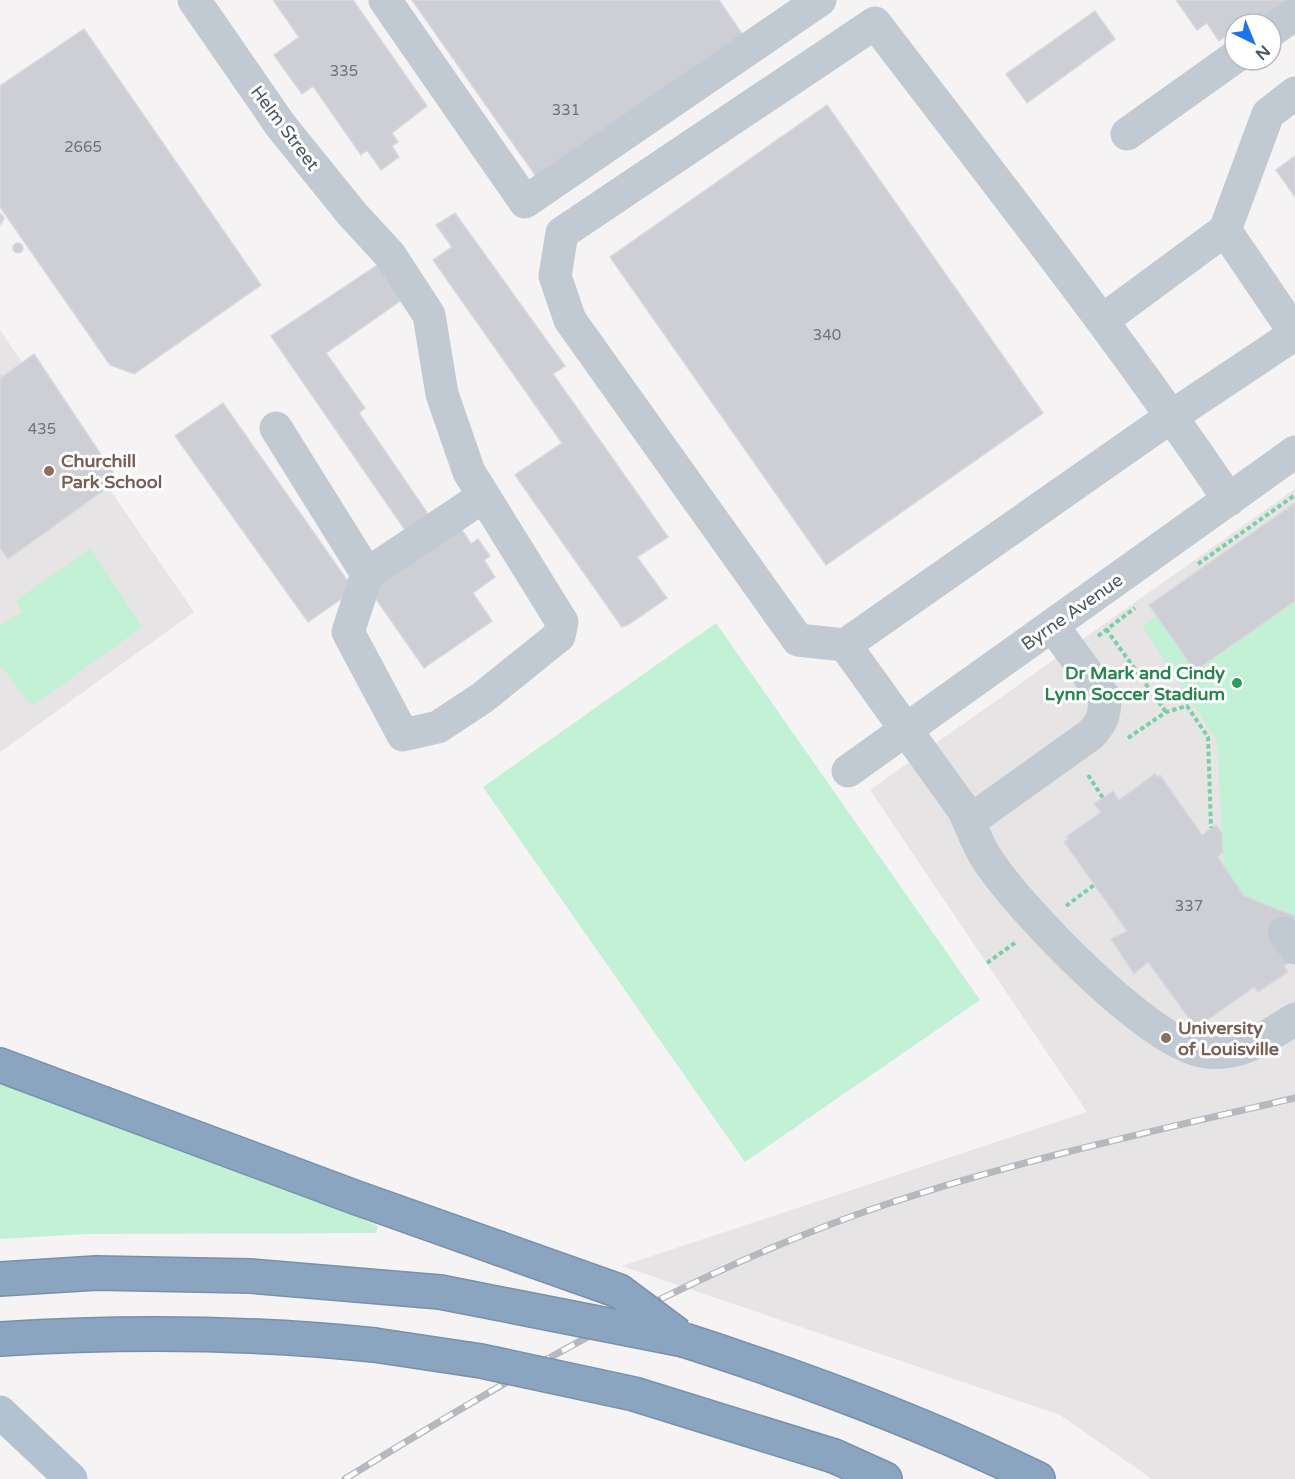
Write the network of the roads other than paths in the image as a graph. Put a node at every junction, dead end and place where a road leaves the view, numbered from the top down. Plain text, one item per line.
1 (194, 0) edge
2 (386, 0) edge
3 (820, 0) edge
4 (1223, 65) edge
5 (1295, 93) edge
6 (1126, 134) dead end
7 (1225, 230) junction
8 (1103, 320) junction
9 (1295, 334) edge
10 (1172, 416) junction
11 (276, 428) dead end
12 (1295, 452) edge
13 (484, 496) junction
14 (1228, 500) junction
15 (367, 574) junction
16 (1052, 625) junction
17 (845, 645) junction
18 (905, 729) junction
19 (848, 771) dead end
20 (963, 809) junction
21 (1295, 1019) edge
22 (0, 1065) edge
23 (9, 1278) edge
24 (0, 1339) edge
25 (684, 1340) junction
26 (0, 1412) edge
27 (71, 1479) edge
28 (885, 1479) edge
29 (1038, 1479) edge

1 - 13 street, Helm Street
2 - 3 street
4 - 6 street
5 - 7 street
7 - 8 street
7 - 9 street
8 - 10 street
8 - 17 street
9 - 10 street
10 - 14 street
10 - 17 street
11 - 15 street
12 - 14 street, Byrne Avenue
13 - 15 street
13 - 15 street, Helm Street
14 - 16 street, Byrne Avenue
16 - 18 street, Byrne Avenue
16 - 20 street
17 - 18 street
18 - 19 street, Byrne Avenue
18 - 20 street
20 - 21 street
22 - 25 highway, bridge
23 - 25 highway, bridge
24 - 28 highway, bridge
25 - 29 highway
26 - 27 main road

